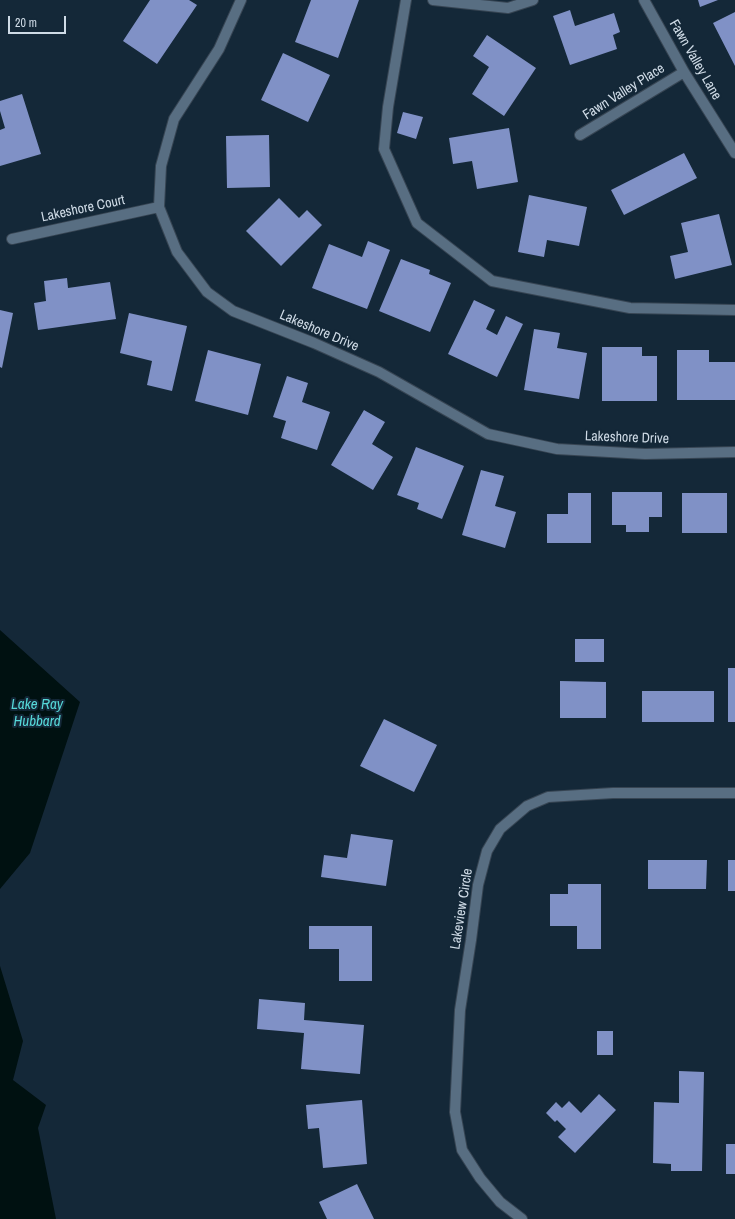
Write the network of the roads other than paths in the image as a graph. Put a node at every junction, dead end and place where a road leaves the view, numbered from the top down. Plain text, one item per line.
1 (241, 0) edge
2 (406, 0) edge
3 (433, 0) edge
4 (533, 0) edge
5 (644, 0) edge
6 (684, 72) junction
7 (580, 136) dead end
8 (735, 153) edge
9 (159, 207) junction
10 (12, 239) dead end
11 (735, 310) edge
12 (735, 452) edge
13 (735, 793) edge
14 (522, 1219) edge

1 - 9 street, Lakeshore Drive
2 - 11 street
3 - 4 street
5 - 6 street, Fawn Valley Lane
6 - 7 street, Fawn Valley Place
6 - 8 street, Fawn Valley Lane
9 - 10 street, Lakeshore Court
9 - 12 street, Lakeshore Drive
13 - 14 street, Lakeview Circle

